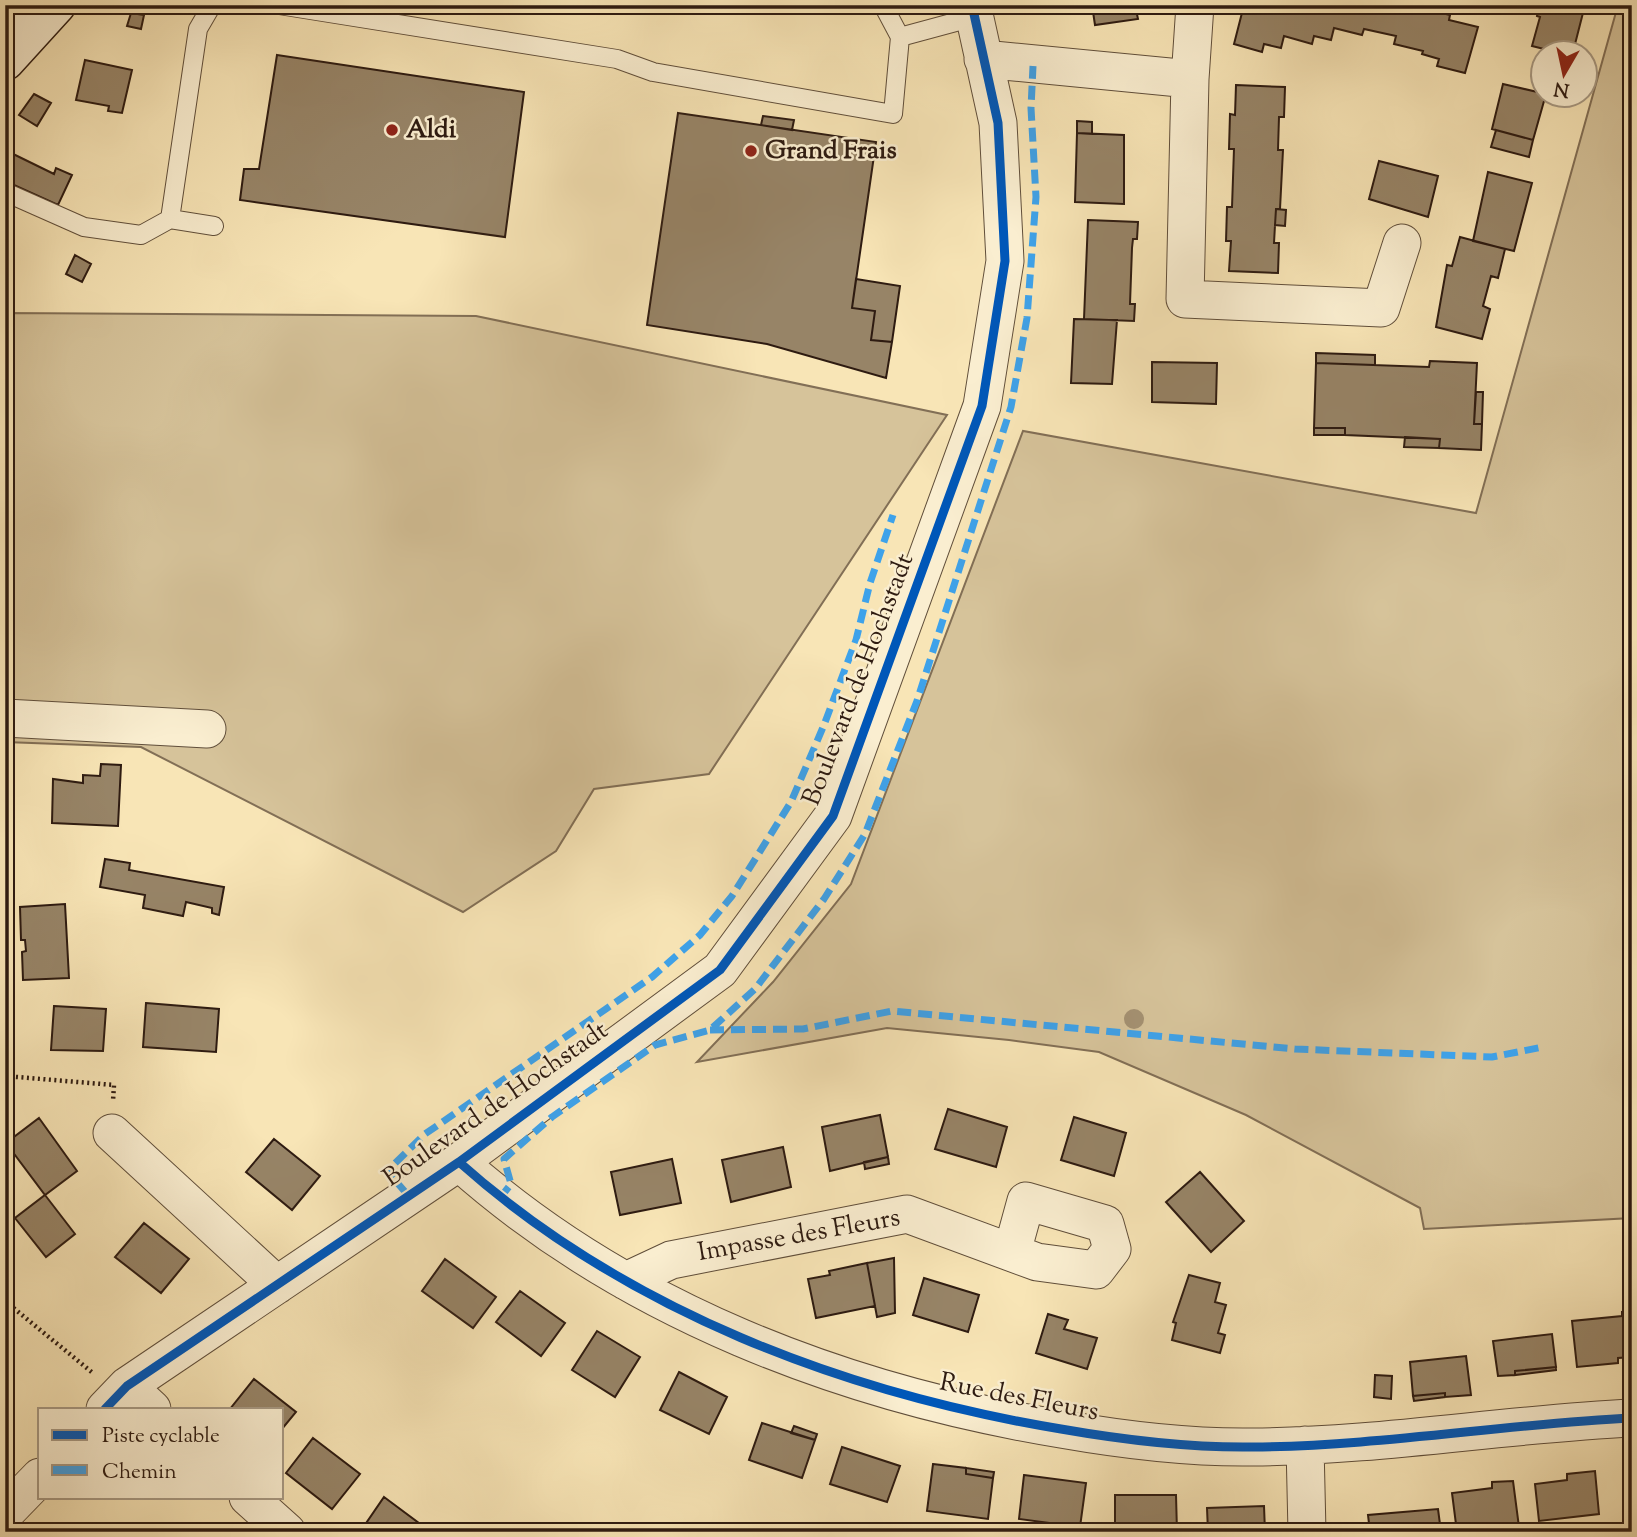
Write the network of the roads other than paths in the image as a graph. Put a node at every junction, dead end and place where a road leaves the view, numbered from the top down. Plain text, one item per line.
1 (10, 5) edge
2 (56, 5) edge
3 (212, 5) edge
4 (279, 5) edge
5 (883, 5) edge
6 (1195, 5) edge
7 (5, 11) edge
8 (973, 11) edge
9 (900, 37) junction
10 (983, 59) junction
11 (5, 61) edge
12 (1190, 79) junction
13 (5, 192) edge
14 (170, 219) junction
15 (214, 226) dead end
16 (1402, 243) dead end
17 (5, 718) edge
18 (207, 729) dead end
19 (112, 1133) road end
20 (459, 1162) junction
21 (1012, 1252) dead end
22 (626, 1281) junction
23 (277, 1285) junction
24 (126, 1400) edge
25 (1632, 1418) edge
26 (1305, 1445) junction
27 (38, 1479) edge
28 (249, 1498) edge
29 (5, 1513) edge
30 (287, 1532) edge
31 (1307, 1532) edge

1 - 7 main road
2 - 11 main road
3 - 14 lane
4 - 9 lane
5 - 9 lane
6 - 12 street
8 - 9 lane
8 - 10 street, Boulevard de Hochstadt
10 - 12 street
10 - 20 street, Boulevard de Hochstadt
12 - 16 street
13 - 14 lane
14 - 15 lane
17 - 18 street
19 - 23 street
20 - 22 street, Rue des Fleurs
20 - 23 street, Boulevard de Hochstadt
21 - 22 street, Impasse des Fleurs
22 - 26 street, Rue des Fleurs
23 - 24 street, Boulevard de Hochstadt
25 - 26 street, Rue des Fleurs
26 - 31 street
27 - 29 street
28 - 30 street

